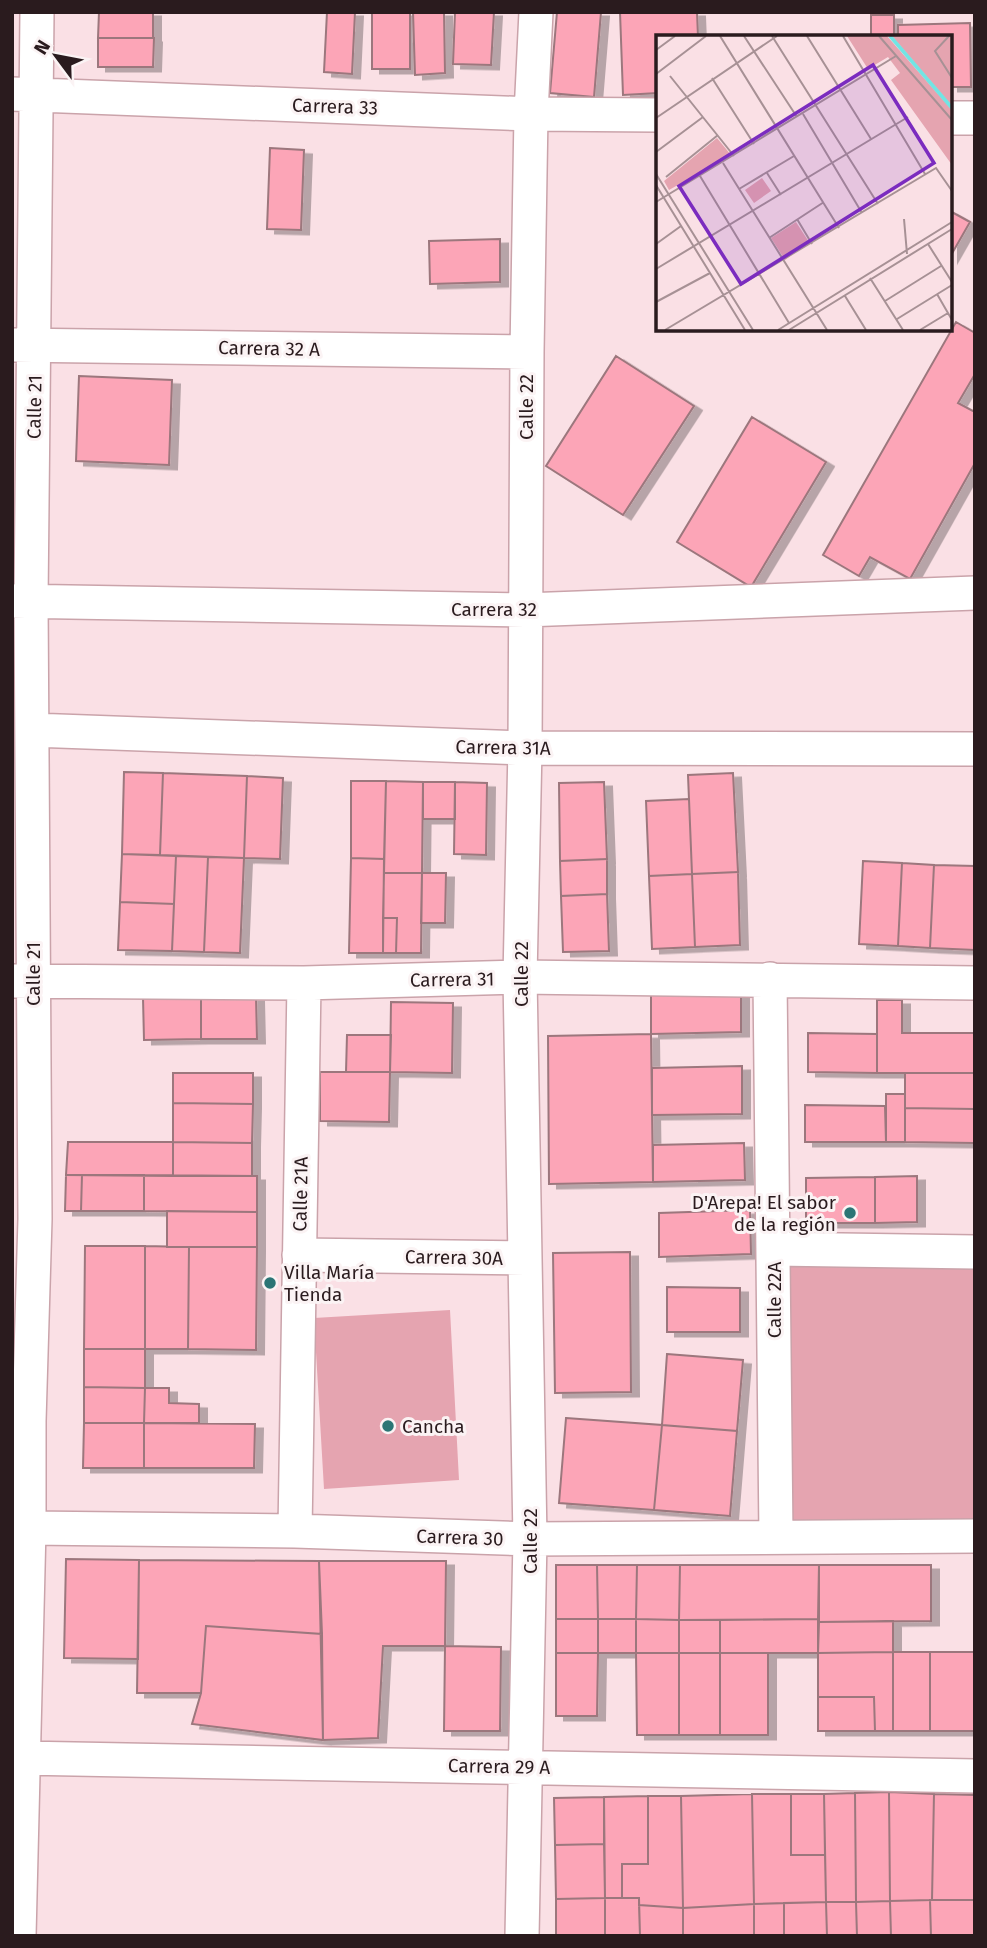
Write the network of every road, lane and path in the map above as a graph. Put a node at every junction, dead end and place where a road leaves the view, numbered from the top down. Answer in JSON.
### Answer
{"nodes":[{"id":1,"x":37,"y":12,"type":"edge"},
{"id":2,"x":536,"y":12,"type":"edge"},
{"id":3,"x":25,"y":95,"type":"edge"},
{"id":4,"x":531,"y":114,"type":"junction"},
{"id":5,"x":656,"y":115,"type":"edge"},
{"id":6,"x":952,"y":118,"type":"edge"},
{"id":7,"x":975,"y":118,"type":"edge"},
{"id":8,"x":24,"y":345,"type":"edge"},
{"id":9,"x":527,"y":352,"type":"junction"},
{"id":10,"x":975,"y":593,"type":"edge"},
{"id":11,"x":22,"y":601,"type":"edge"},
{"id":12,"x":525,"y":610,"type":"junction"},
{"id":13,"x":32,"y":730,"type":"junction"},
{"id":14,"x":525,"y":748,"type":"junction"},
{"id":15,"x":975,"y":749,"type":"edge"},
{"id":16,"x":23,"y":790,"type":"edge"},
{"id":17,"x":520,"y":977,"type":"junction"},
{"id":18,"x":770,"y":979,"type":"junction"},
{"id":19,"x":23,"y":981,"type":"edge"},
{"id":20,"x":304,"y":983,"type":"junction"},
{"id":21,"x":975,"y":984,"type":"edge"},
{"id":22,"x":24,"y":1219,"type":"edge"},
{"id":23,"x":774,"y":1249,"type":"junction"},
{"id":24,"x":975,"y":1252,"type":"edge"},
{"id":25,"x":299,"y":1255,"type":"junction"},
{"id":26,"x":525,"y":1258,"type":"junction"},
{"id":27,"x":20,"y":1422,"type":"edge"},
{"id":28,"x":29,"y":1528,"type":"junction"},
{"id":29,"x":295,"y":1531,"type":"junction"},
{"id":30,"x":776,"y":1536,"type":"junction"},
{"id":31,"x":975,"y":1536,"type":"edge"},
{"id":32,"x":530,"y":1539,"type":"junction"},
{"id":33,"x":22,"y":1758,"type":"junction"},
{"id":34,"x":525,"y":1766,"type":"junction"},
{"id":35,"x":975,"y":1776,"type":"edge"},
{"id":36,"x":19,"y":1936,"type":"edge"},
{"id":37,"x":522,"y":1936,"type":"edge"}],
"edges":[{"from":1,"to":3,"type":"street","name":"Calle 21"},
{"from":2,"to":4,"type":"street","name":"Calle 22"},
{"from":3,"to":4,"type":"street","name":"Carrera 33"},
{"from":3,"to":8,"type":"street","name":"Calle 21"},
{"from":4,"to":5,"type":"street","name":"Carrera 33"},
{"from":4,"to":9,"type":"street","name":"Calle 22"},
{"from":6,"to":7,"type":"street"},
{"from":8,"to":9,"type":"street","name":"Carrera 32 A"},
{"from":8,"to":11,"type":"street","name":"Calle 21"},
{"from":9,"to":12,"type":"street","name":"Calle 22"},
{"from":10,"to":12,"type":"street","name":"Carrera 32"},
{"from":11,"to":12,"type":"street","name":"Carrera 32"},
{"from":11,"to":13,"type":"street","name":"Calle 21"},
{"from":12,"to":14,"type":"street","name":"Calle 22"},
{"from":13,"to":14,"type":"street","name":"Carrera 31A"},
{"from":13,"to":16,"type":"street","name":"Calle 21"},
{"from":14,"to":15,"type":"street","name":"Carrera 31A"},
{"from":14,"to":17,"type":"street","name":"Calle 22"},
{"from":16,"to":19,"type":"street","name":"Calle 21"},
{"from":17,"to":18,"type":"street","name":"Carrera 31"},
{"from":17,"to":20,"type":"street","name":"Carrera 31"},
{"from":17,"to":26,"type":"street","name":"Calle 22"},
{"from":18,"to":21,"type":"street","name":"Carrera 31"},
{"from":18,"to":23,"type":"street","name":"Calle 22A"},
{"from":19,"to":20,"type":"street","name":"Carrera 31"},
{"from":19,"to":22,"type":"street","name":"Calle 21"},
{"from":20,"to":25,"type":"street","name":"Calle 21A"},
{"from":22,"to":27,"type":"street","name":"Calle 21"},
{"from":23,"to":24,"type":"street"},
{"from":23,"to":30,"type":"street","name":"Calle 22A"},
{"from":25,"to":26,"type":"street","name":"Carrera 30A"},
{"from":25,"to":29,"type":"street","name":"Calle 21A"},
{"from":26,"to":32,"type":"street","name":"Calle 22"},
{"from":27,"to":28,"type":"street","name":"Calle 21"},
{"from":28,"to":29,"type":"street","name":"Carrera 30"},
{"from":28,"to":33,"type":"street","name":"Calle 21"},
{"from":29,"to":32,"type":"street","name":"Carrera 30"},
{"from":30,"to":31,"type":"street","name":"Carrera 30"},
{"from":30,"to":32,"type":"street","name":"Carrera 30"},
{"from":32,"to":34,"type":"street","name":"Calle 22"},
{"from":33,"to":34,"type":"street","name":"Carrera 29 A"},
{"from":33,"to":36,"type":"street","name":"Calle 21"},
{"from":34,"to":35,"type":"street","name":"Carrera 29 A"},
{"from":34,"to":37,"type":"street","name":"Calle 22"}]}
